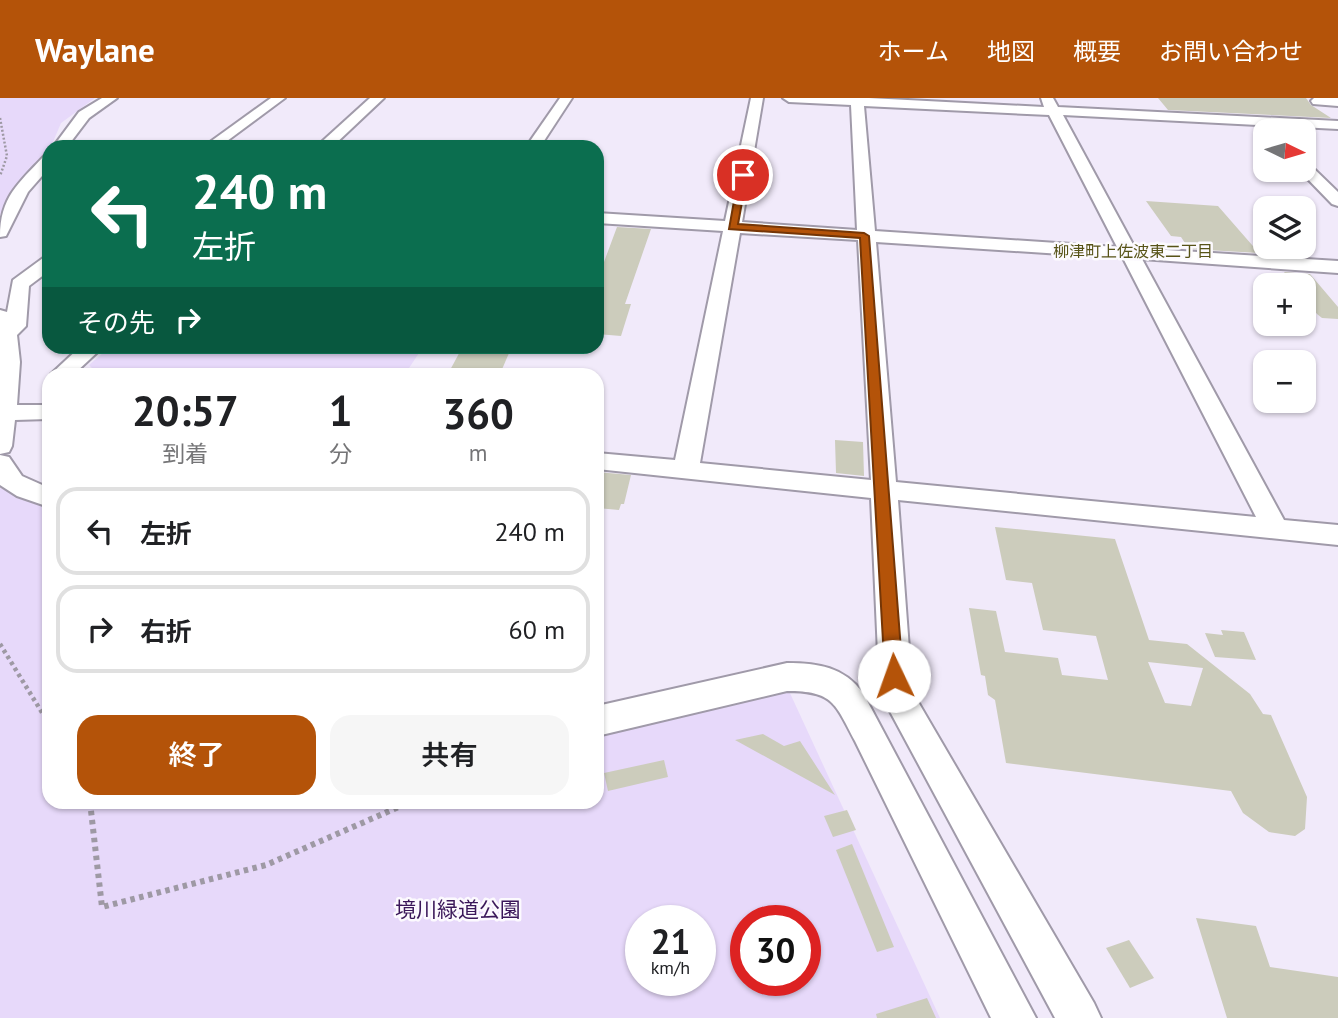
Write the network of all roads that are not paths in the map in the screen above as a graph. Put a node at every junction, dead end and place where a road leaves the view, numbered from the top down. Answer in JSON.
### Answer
{"nodes":[{"id":1,"x":111,"y":98,"type":"edge"},
{"id":2,"x":279,"y":98,"type":"edge"},
{"id":3,"x":379,"y":98,"type":"edge"},
{"id":4,"x":566,"y":98,"type":"edge"},
{"id":5,"x":757,"y":98,"type":"edge"},
{"id":6,"x":789,"y":98,"type":"edge"},
{"id":7,"x":857,"y":100,"type":"edge"},
{"id":8,"x":1318,"y":101,"type":"dead end"},
{"id":9,"x":1338,"y":102,"type":"edge"},
{"id":10,"x":1050,"y":105,"type":"edge"},
{"id":11,"x":1241,"y":106,"type":"dead end"},
{"id":12,"x":1298,"y":110,"type":"dead end"},
{"id":13,"x":1255,"y":119,"type":"edge"},
{"id":14,"x":1309,"y":119,"type":"edge"},
{"id":15,"x":1316,"y":124,"type":"edge"},
{"id":16,"x":1253,"y":125,"type":"edge"},
{"id":17,"x":1338,"y":125,"type":"edge"},
{"id":18,"x":72,"y":140,"type":"edge"},
{"id":19,"x":220,"y":140,"type":"edge"},
{"id":20,"x":331,"y":140,"type":"edge"},
{"id":21,"x":538,"y":140,"type":"edge"},
{"id":22,"x":42,"y":167,"type":"edge"},
{"id":23,"x":1316,"y":179,"type":"edge"},
{"id":24,"x":1338,"y":201,"type":"edge"},
{"id":25,"x":604,"y":218,"type":"edge"},
{"id":26,"x":733,"y":227,"type":"junction"},
{"id":27,"x":0,"y":232,"type":"edge"},
{"id":28,"x":864,"y":236,"type":"junction"},
{"id":29,"x":1130,"y":252,"type":"junction"},
{"id":30,"x":42,"y":267,"type":"edge"},
{"id":31,"x":1338,"y":267,"type":"edge"},
{"id":32,"x":3,"y":325,"type":"edge"},
{"id":33,"x":85,"y":354,"type":"edge"},
{"id":34,"x":69,"y":368,"type":"edge"},
{"id":35,"x":42,"y":408,"type":"edge"},
{"id":36,"x":4,"y":413,"type":"junction"},
{"id":37,"x":0,"y":446,"type":"edge"},
{"id":38,"x":604,"y":462,"type":"edge"},
{"id":39,"x":0,"y":464,"type":"edge"},
{"id":40,"x":686,"y":470,"type":"junction"},
{"id":41,"x":884,"y":490,"type":"junction"},
{"id":42,"x":42,"y":496,"type":"edge"},
{"id":43,"x":1276,"y":528,"type":"junction"},
{"id":44,"x":1338,"y":535,"type":"edge"},
{"id":45,"x":604,"y":719,"type":"edge"},
{"id":46,"x":1014,"y":1018,"type":"edge"},
{"id":47,"x":1079,"y":1018,"type":"edge"}],
"edges":[{"from":1,"to":18,"type":"street"},
{"from":2,"to":19,"type":"street"},
{"from":3,"to":20,"type":"street"},
{"from":4,"to":21,"type":"street"},
{"from":5,"to":26,"type":"street"},
{"from":6,"to":7,"type":"street"},
{"from":7,"to":10,"type":"street"},
{"from":7,"to":28,"type":"street"},
{"from":8,"to":9,"type":"street"},
{"from":10,"to":16,"type":"street"},
{"from":10,"to":29,"type":"street"},
{"from":11,"to":13,"type":"street"},
{"from":12,"to":14,"type":"street"},
{"from":15,"to":17,"type":"street"},
{"from":22,"to":27,"type":"street"},
{"from":23,"to":24,"type":"street"},
{"from":25,"to":26,"type":"street"},
{"from":26,"to":28,"type":"street"},
{"from":26,"to":40,"type":"street"},
{"from":28,"to":29,"type":"street"},
{"from":28,"to":41,"type":"street"},
{"from":29,"to":31,"type":"street"},
{"from":29,"to":43,"type":"street"},
{"from":30,"to":32,"type":"street"},
{"from":32,"to":36,"type":"street"},
{"from":33,"to":34,"type":"street"},
{"from":35,"to":36,"type":"street"},
{"from":36,"to":37,"type":"street"},
{"from":38,"to":40,"type":"street"},
{"from":39,"to":42,"type":"street"},
{"from":40,"to":41,"type":"street"},
{"from":41,"to":43,"type":"street"},
{"from":41,"to":47,"type":"street"},
{"from":43,"to":44,"type":"street"},
{"from":45,"to":46,"type":"street"}]}
